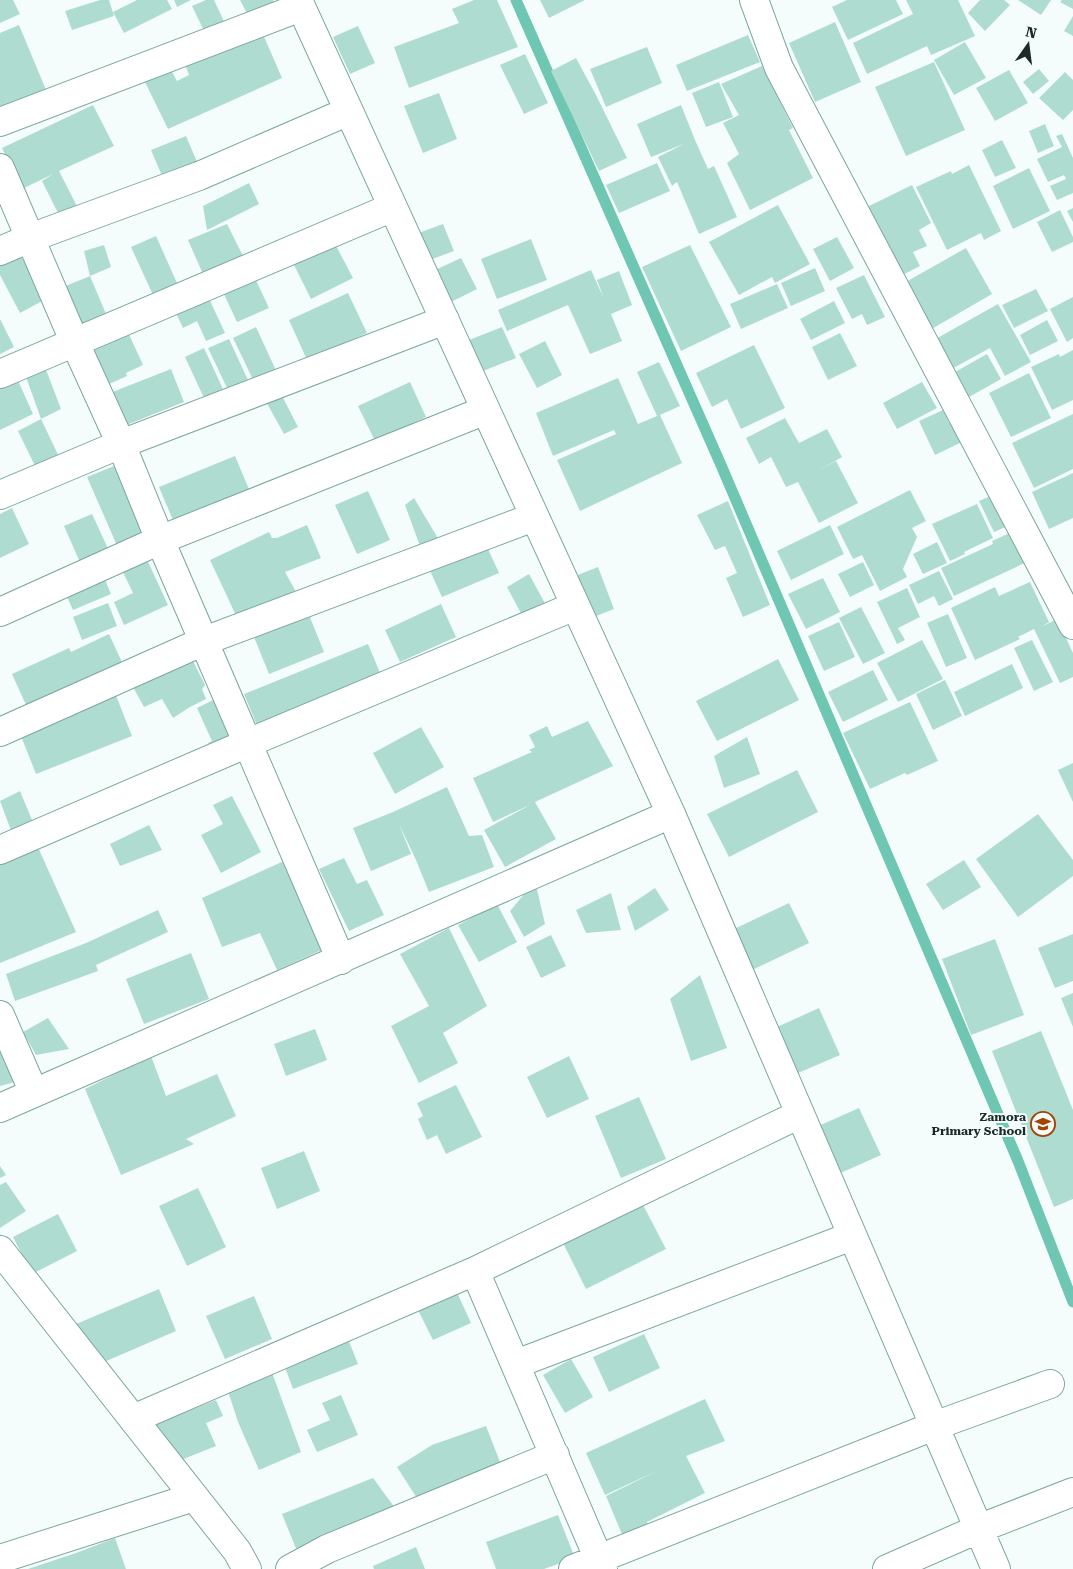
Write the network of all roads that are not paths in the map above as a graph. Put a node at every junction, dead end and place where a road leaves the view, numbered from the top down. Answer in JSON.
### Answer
{"nodes":[{"id":1,"x":754,"y":0,"type":"edge"},
{"id":2,"x":299,"y":4,"type":"edge"},
{"id":3,"x":349,"y":111,"type":"junction"},
{"id":4,"x":0,"y":122,"type":"edge"},
{"id":5,"x":0,"y":168,"type":"edge"},
{"id":6,"x":393,"y":207,"type":"junction"},
{"id":7,"x":30,"y":238,"type":"junction"},
{"id":8,"x":0,"y":250,"type":"edge"},
{"id":9,"x":445,"y":320,"type":"junction"},
{"id":10,"x":75,"y":343,"type":"junction"},
{"id":11,"x":0,"y":374,"type":"edge"},
{"id":12,"x":486,"y":410,"type":"junction"},
{"id":13,"x":121,"y":444,"type":"junction"},
{"id":14,"x":0,"y":495,"type":"edge"},
{"id":15,"x":534,"y":517,"type":"junction"},
{"id":16,"x":160,"y":540,"type":"junction"},
{"id":17,"x":575,"y":606,"type":"junction"},
{"id":18,"x":0,"y":612,"type":"edge"},
{"id":19,"x":1073,"y":625,"type":"edge"},
{"id":20,"x":204,"y":641,"type":"junction"},
{"id":21,"x":0,"y":732,"type":"edge"},
{"id":22,"x":248,"y":743,"type":"junction"},
{"id":23,"x":671,"y":814,"type":"junction"},
{"id":24,"x":0,"y":850,"type":"edge"},
{"id":25,"x":341,"y":960,"type":"junction"},
{"id":26,"x":0,"y":1015,"type":"edge"},
{"id":27,"x":34,"y":1093,"type":"junction"},
{"id":28,"x":0,"y":1108,"type":"edge"},
{"id":29,"x":800,"y":1114,"type":"junction"},
{"id":30,"x":852,"y":1236,"type":"junction"},
{"id":31,"x":0,"y":1250,"type":"edge"},
{"id":32,"x":475,"y":1270,"type":"junction"},
{"id":33,"x":516,"y":1364,"type":"junction"},
{"id":34,"x":1050,"y":1384,"type":"dead end"},
{"id":35,"x":133,"y":1419,"type":"junction"},
{"id":36,"x":934,"y":1426,"type":"junction"},
{"id":37,"x":555,"y":1455,"type":"junction"},
{"id":38,"x":1073,"y":1492,"type":"edge"},
{"id":39,"x":194,"y":1496,"type":"junction"},
{"id":40,"x":978,"y":1530,"type":"junction"},
{"id":41,"x":0,"y":1559,"type":"edge"},
{"id":42,"x":601,"y":1564,"type":"edge"},
{"id":43,"x":247,"y":1569,"type":"edge"},
{"id":44,"x":290,"y":1569,"type":"edge"},
{"id":45,"x":573,"y":1569,"type":"edge"},
{"id":46,"x":887,"y":1569,"type":"edge"},
{"id":47,"x":996,"y":1569,"type":"edge"}],
"edges":[{"from":1,"to":19,"type":"street"},
{"from":2,"to":3,"type":"street"},
{"from":2,"to":4,"type":"street"},
{"from":3,"to":6,"type":"street"},
{"from":3,"to":7,"type":"street"},
{"from":5,"to":7,"type":"street"},
{"from":6,"to":9,"type":"street"},
{"from":6,"to":10,"type":"street"},
{"from":7,"to":8,"type":"street"},
{"from":7,"to":10,"type":"street"},
{"from":9,"to":12,"type":"street"},
{"from":9,"to":13,"type":"street"},
{"from":10,"to":11,"type":"street"},
{"from":10,"to":13,"type":"street"},
{"from":12,"to":15,"type":"street"},
{"from":12,"to":16,"type":"street"},
{"from":13,"to":14,"type":"street"},
{"from":13,"to":16,"type":"street"},
{"from":15,"to":17,"type":"street"},
{"from":15,"to":20,"type":"street"},
{"from":16,"to":18,"type":"street"},
{"from":16,"to":20,"type":"street"},
{"from":17,"to":22,"type":"street"},
{"from":17,"to":23,"type":"street"},
{"from":20,"to":21,"type":"street"},
{"from":20,"to":22,"type":"street"},
{"from":22,"to":24,"type":"street"},
{"from":22,"to":25,"type":"street"},
{"from":23,"to":25,"type":"street"},
{"from":23,"to":29,"type":"street"},
{"from":25,"to":27,"type":"street"},
{"from":26,"to":27,"type":"street"},
{"from":27,"to":28,"type":"street"},
{"from":29,"to":30,"type":"street"},
{"from":29,"to":32,"type":"street"},
{"from":30,"to":33,"type":"street"},
{"from":30,"to":36,"type":"street"},
{"from":31,"to":35,"type":"street"},
{"from":32,"to":33,"type":"street"},
{"from":32,"to":35,"type":"street"},
{"from":33,"to":37,"type":"street"},
{"from":34,"to":36,"type":"street"},
{"from":35,"to":39,"type":"street"},
{"from":36,"to":40,"type":"street"},
{"from":36,"to":42,"type":"street"},
{"from":37,"to":42,"type":"street"},
{"from":37,"to":44,"type":"street"},
{"from":38,"to":40,"type":"street"},
{"from":39,"to":41,"type":"street"},
{"from":39,"to":43,"type":"street"},
{"from":40,"to":46,"type":"street"},
{"from":40,"to":47,"type":"street"},
{"from":42,"to":45,"type":"street"}]}
